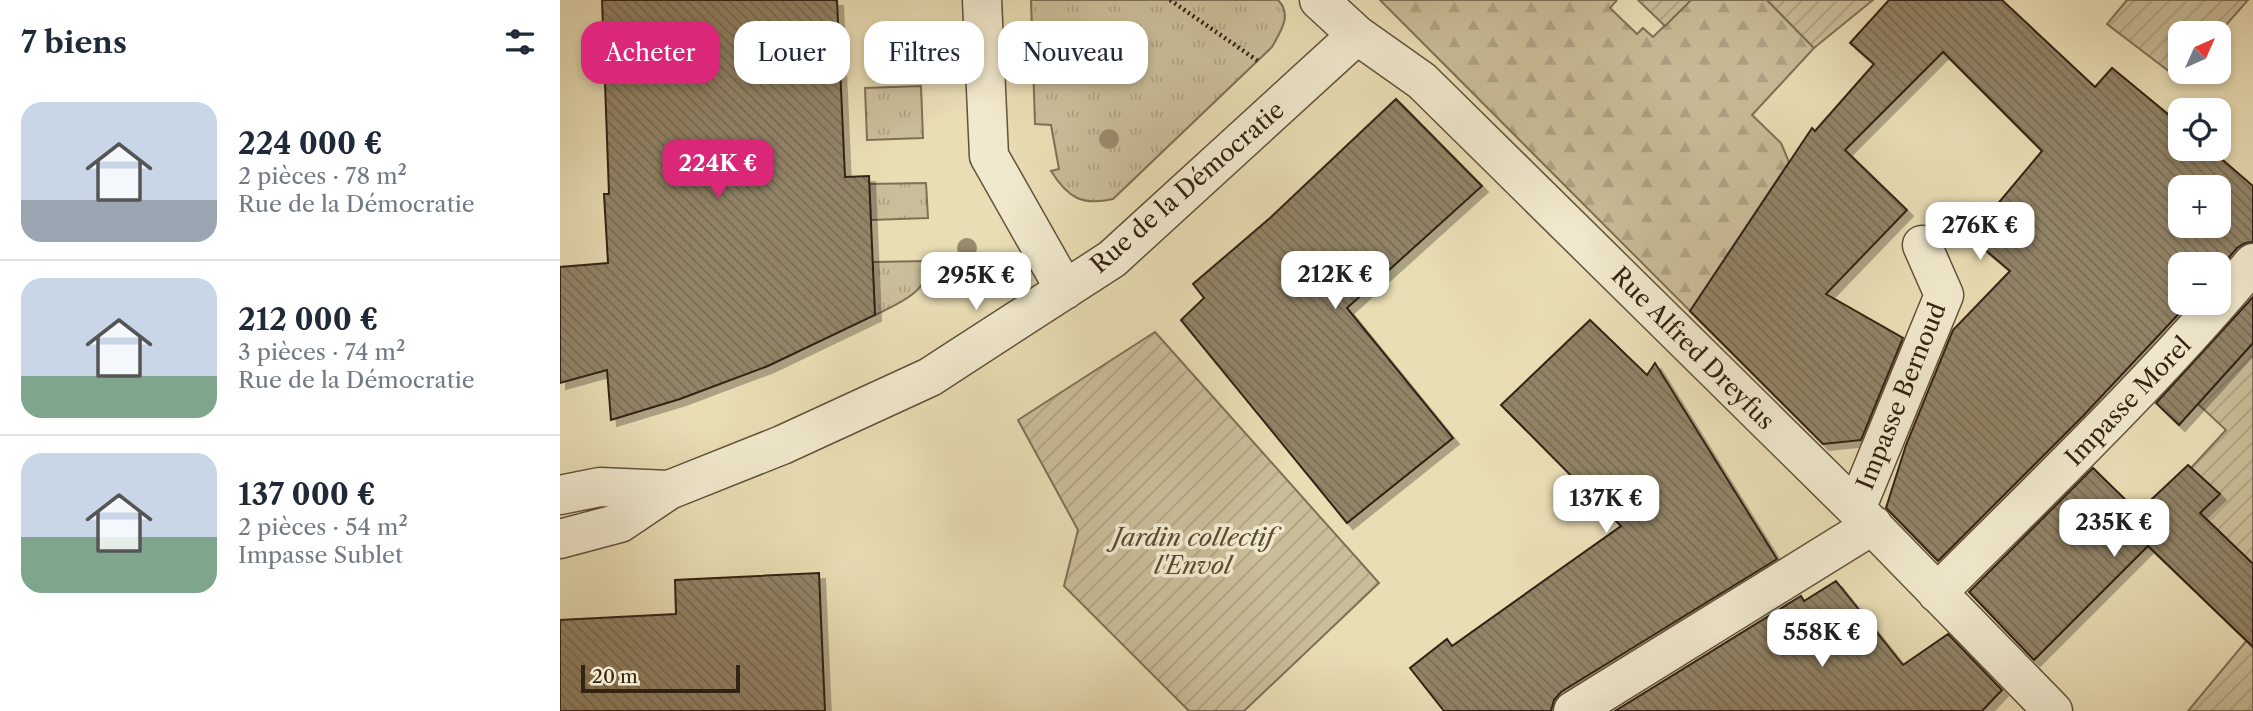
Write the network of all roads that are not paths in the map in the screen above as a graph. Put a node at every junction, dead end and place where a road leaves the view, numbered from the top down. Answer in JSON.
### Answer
{"nodes":[{"id":1,"x":982,"y":0,"type":"edge"},
{"id":2,"x":1319,"y":0,"type":"edge"},
{"id":3,"x":1357,"y":35,"type":"junction"},
{"id":4,"x":1922,"y":245,"type":"dead end"},
{"id":5,"x":2253,"y":263,"type":"edge"},
{"id":6,"x":1065,"y":290,"type":"junction"},
{"id":7,"x":669,"y":490,"type":"junction"},
{"id":8,"x":560,"y":495,"type":"edge"},
{"id":9,"x":1864,"y":517,"type":"junction"},
{"id":10,"x":560,"y":539,"type":"edge"},
{"id":11,"x":1937,"y":593,"type":"junction"},
{"id":12,"x":1573,"y":711,"type":"edge"},
{"id":13,"x":2053,"y":711,"type":"edge"}],
"edges":[{"from":1,"to":6,"type":"street"},
{"from":2,"to":3,"type":"street","name":"Rue Alfred Dreyfus"},
{"from":3,"to":6,"type":"street","name":"Rue de la Démocratie"},
{"from":3,"to":9,"type":"street","name":"Rue Alfred Dreyfus"},
{"from":4,"to":9,"type":"street","name":"Impasse Bernoud"},
{"from":5,"to":11,"type":"street","name":"Impasse Morel"},
{"from":6,"to":7,"type":"street","name":"Rue de la Démocratie"},
{"from":7,"to":8,"type":"street","name":"Rue de la Démocratie"},
{"from":7,"to":10,"type":"street","name":"Rue de la Démocratie"},
{"from":9,"to":11,"type":"street","name":"Rue Alfred Dreyfus"},
{"from":9,"to":12,"type":"street"},
{"from":11,"to":13,"type":"street","name":"Rue Alfred Dreyfus"}]}
